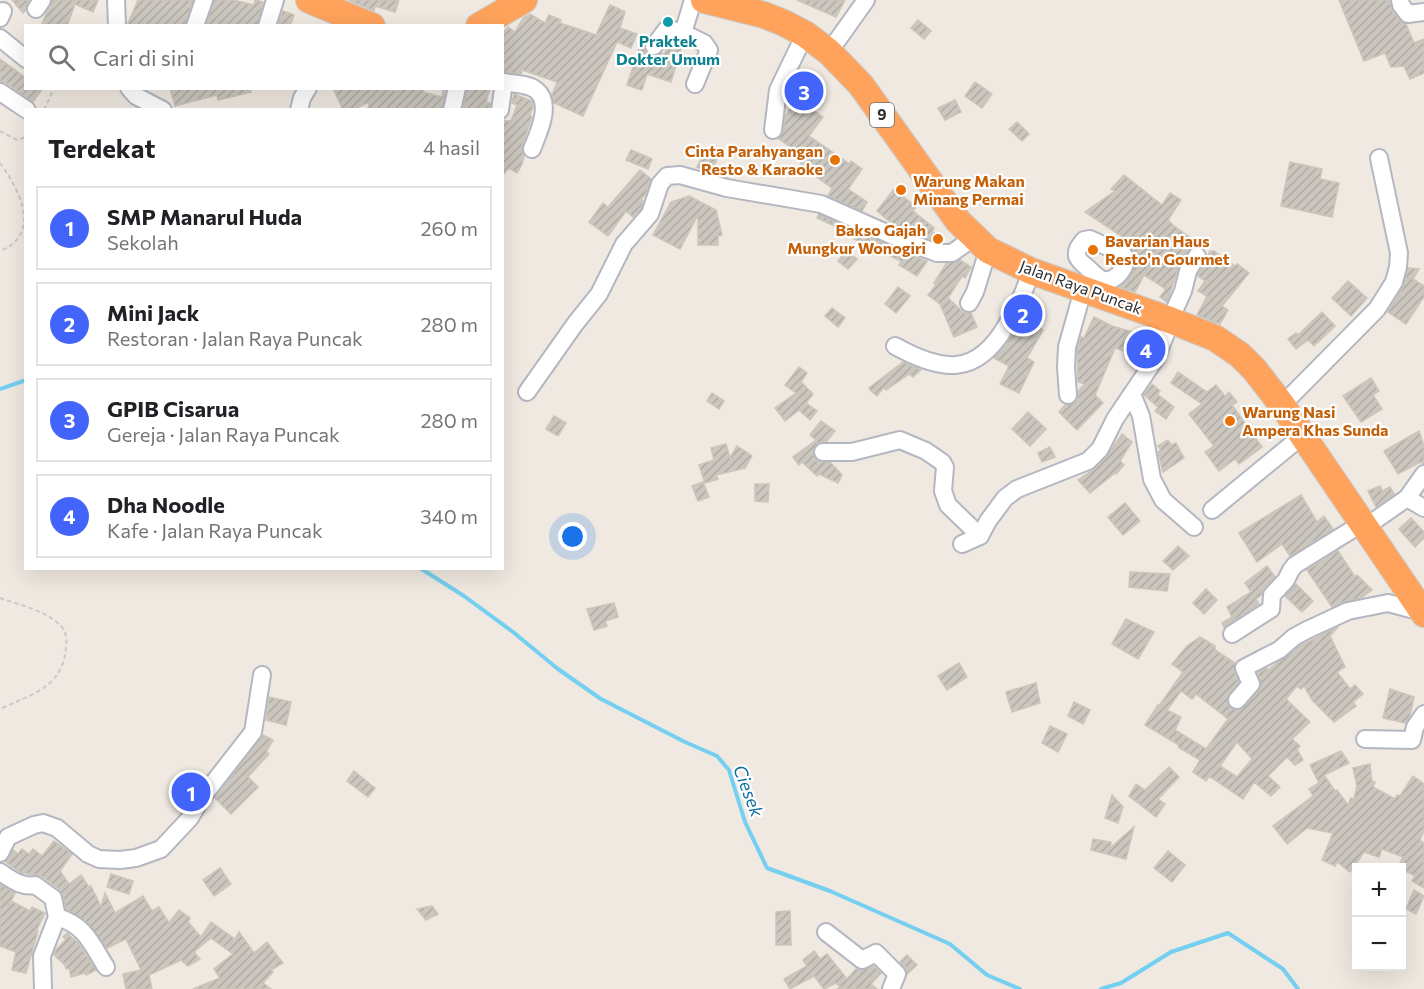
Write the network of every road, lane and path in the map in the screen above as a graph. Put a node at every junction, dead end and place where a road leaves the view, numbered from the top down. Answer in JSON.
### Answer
{"nodes":[{"id":1,"x":204,"y":0,"type":"edge"},
{"id":2,"x":275,"y":0,"type":"edge"},
{"id":3,"x":309,"y":0,"type":"edge"},
{"id":4,"x":524,"y":0,"type":"edge"},
{"id":5,"x":693,"y":0,"type":"edge"},
{"id":6,"x":704,"y":0,"type":"edge"},
{"id":7,"x":866,"y":0,"type":"edge"},
{"id":8,"x":1400,"y":0,"type":"edge"},
{"id":9,"x":1424,"y":12,"type":"edge"},
{"id":10,"x":330,"y":17,"type":"edge"},
{"id":11,"x":196,"y":24,"type":"edge"},
{"id":12,"x":268,"y":24,"type":"edge"},
{"id":13,"x":363,"y":24,"type":"edge"},
{"id":14,"x":482,"y":24,"type":"edge"},
{"id":15,"x":683,"y":33,"type":"junction"},
{"id":16,"x":805,"y":34,"type":"junction"},
{"id":17,"x":0,"y":38,"type":"edge"},
{"id":18,"x":654,"y":46,"type":"dead end"},
{"id":19,"x":829,"y":52,"type":"junction"},
{"id":20,"x":24,"y":58,"type":"edge"},
{"id":21,"x":504,"y":82,"type":"edge"},
{"id":22,"x":695,"y":84,"type":"dead end"},
{"id":23,"x":53,"y":90,"type":"edge"},
{"id":24,"x":131,"y":90,"type":"edge"},
{"id":25,"x":307,"y":90,"type":"edge"},
{"id":26,"x":457,"y":90,"type":"edge"},
{"id":27,"x":502,"y":90,"type":"edge"},
{"id":28,"x":0,"y":92,"type":"edge"},
{"id":29,"x":24,"y":108,"type":"edge"},
{"id":30,"x":45,"y":108,"type":"edge"},
{"id":31,"x":159,"y":108,"type":"edge"},
{"id":32,"x":300,"y":108,"type":"edge"},
{"id":33,"x":452,"y":108,"type":"edge"},
{"id":34,"x":500,"y":108,"type":"edge"},
{"id":35,"x":773,"y":130,"type":"dead end"},
{"id":36,"x":0,"y":131,"type":"edge"},
{"id":37,"x":24,"y":138,"type":"edge"},
{"id":38,"x":532,"y":149,"type":"dead end"},
{"id":39,"x":1379,"y":158,"type":"dead end"},
{"id":40,"x":0,"y":163,"type":"edge"},
{"id":41,"x":24,"y":217,"type":"edge"},
{"id":42,"x":24,"y":224,"type":"edge"},
{"id":43,"x":981,"y":244,"type":"junction"},
{"id":44,"x":0,"y":251,"type":"edge"},
{"id":45,"x":1197,"y":256,"type":"dead end"},
{"id":46,"x":1031,"y":271,"type":"junction"},
{"id":47,"x":1094,"y":288,"type":"junction"},
{"id":48,"x":969,"y":303,"type":"dead end"},
{"id":49,"x":1171,"y":320,"type":"junction"},
{"id":50,"x":895,"y":346,"type":"dead end"},
{"id":51,"x":527,"y":392,"type":"dead end"},
{"id":52,"x":1132,"y":394,"type":"junction"},
{"id":53,"x":1068,"y":395,"type":"dead end"},
{"id":54,"x":1282,"y":405,"type":"junction"},
{"id":55,"x":1302,"y":436,"type":"junction"},
{"id":56,"x":823,"y":452,"type":"dead end"},
{"id":57,"x":1424,"y":474,"type":"edge"},
{"id":58,"x":1407,"y":498,"type":"junction"},
{"id":59,"x":1424,"y":508,"type":"edge"},
{"id":60,"x":1212,"y":510,"type":"dead end"},
{"id":61,"x":1363,"y":526,"type":"junction"},
{"id":62,"x":1194,"y":527,"type":"dead end"},
{"id":63,"x":980,"y":536,"type":"junction"},
{"id":64,"x":962,"y":544,"type":"dead end"},
{"id":65,"x":0,"y":598,"type":"edge"},
{"id":66,"x":1423,"y":613,"type":"edge"},
{"id":67,"x":1232,"y":634,"type":"dead end"},
{"id":68,"x":262,"y":675,"type":"dead end"},
{"id":69,"x":1238,"y":700,"type":"dead end"},
{"id":70,"x":0,"y":709,"type":"edge"},
{"id":71,"x":1424,"y":714,"type":"edge"},
{"id":72,"x":1365,"y":739,"type":"dead end"},
{"id":73,"x":0,"y":853,"type":"edge"},
{"id":74,"x":0,"y":872,"type":"edge"},
{"id":75,"x":57,"y":917,"type":"junction"},
{"id":76,"x":826,"y":932,"type":"dead end"},
{"id":77,"x":106,"y":967,"type":"dead end"},
{"id":78,"x":43,"y":989,"type":"edge"},
{"id":79,"x":891,"y":989,"type":"edge"}],
"edges":[{"from":1,"to":11,"type":"street"},
{"from":2,"to":12,"type":"street"},
{"from":3,"to":10,"type":"highway"},
{"from":4,"to":14,"type":"highway"},
{"from":5,"to":15,"type":"street"},
{"from":6,"to":16,"type":"highway","name":"Jalan Raya Puncak","number":"9"},
{"from":7,"to":19,"type":"street"},
{"from":8,"to":9,"type":"street"},
{"from":10,"to":13,"type":"highway"},
{"from":15,"to":18,"type":"street"},
{"from":15,"to":22,"type":"street"},
{"from":16,"to":19,"type":"highway","name":"Jalan Raya Puncak","number":"9"},
{"from":16,"to":35,"type":"street"},
{"from":17,"to":20,"type":"street"},
{"from":19,"to":43,"type":"highway","name":"Jalan Raya Puncak","number":"9"},
{"from":21,"to":38,"type":"street"},
{"from":23,"to":30,"type":"path"},
{"from":24,"to":31,"type":"street"},
{"from":25,"to":32,"type":"street"},
{"from":26,"to":33,"type":"street"},
{"from":27,"to":34,"type":"street"},
{"from":28,"to":29,"type":"street"},
{"from":36,"to":37,"type":"path"},
{"from":39,"to":54,"type":"street"},
{"from":40,"to":41,"type":"path"},
{"from":42,"to":44,"type":"path"},
{"from":43,"to":46,"type":"highway","name":"Jalan Raya Puncak","number":"9"},
{"from":43,"to":48,"type":"street"},
{"from":43,"to":51,"type":"street"},
{"from":45,"to":49,"type":"street"},
{"from":46,"to":47,"type":"highway","name":"Jalan Raya Puncak","number":"9"},
{"from":46,"to":50,"type":"street"},
{"from":47,"to":49,"type":"highway","name":"Jalan Raya Puncak","number":"9"},
{"from":47,"to":53,"type":"street"},
{"from":49,"to":52,"type":"street"},
{"from":49,"to":54,"type":"highway","name":"Jalan Raya Puncak","number":"9"},
{"from":52,"to":62,"type":"street"},
{"from":52,"to":63,"type":"street"},
{"from":54,"to":55,"type":"highway","name":"Jalan Raya Puncak","number":"9"},
{"from":55,"to":60,"type":"street"},
{"from":55,"to":61,"type":"highway","name":"Jalan Raya Puncak","number":"9"},
{"from":56,"to":63,"type":"street"},
{"from":57,"to":58,"type":"street"},
{"from":58,"to":59,"type":"street"},
{"from":58,"to":61,"type":"street"},
{"from":61,"to":66,"type":"highway","name":"Jalan Raya Puncak","number":"9"},
{"from":61,"to":67,"type":"street"},
{"from":63,"to":64,"type":"street"},
{"from":65,"to":70,"type":"path"},
{"from":66,"to":69,"type":"street"},
{"from":68,"to":73,"type":"street"},
{"from":71,"to":72,"type":"street"},
{"from":74,"to":75,"type":"street"},
{"from":75,"to":77,"type":"street"},
{"from":75,"to":78,"type":"street"},
{"from":76,"to":79,"type":"street"}]}
